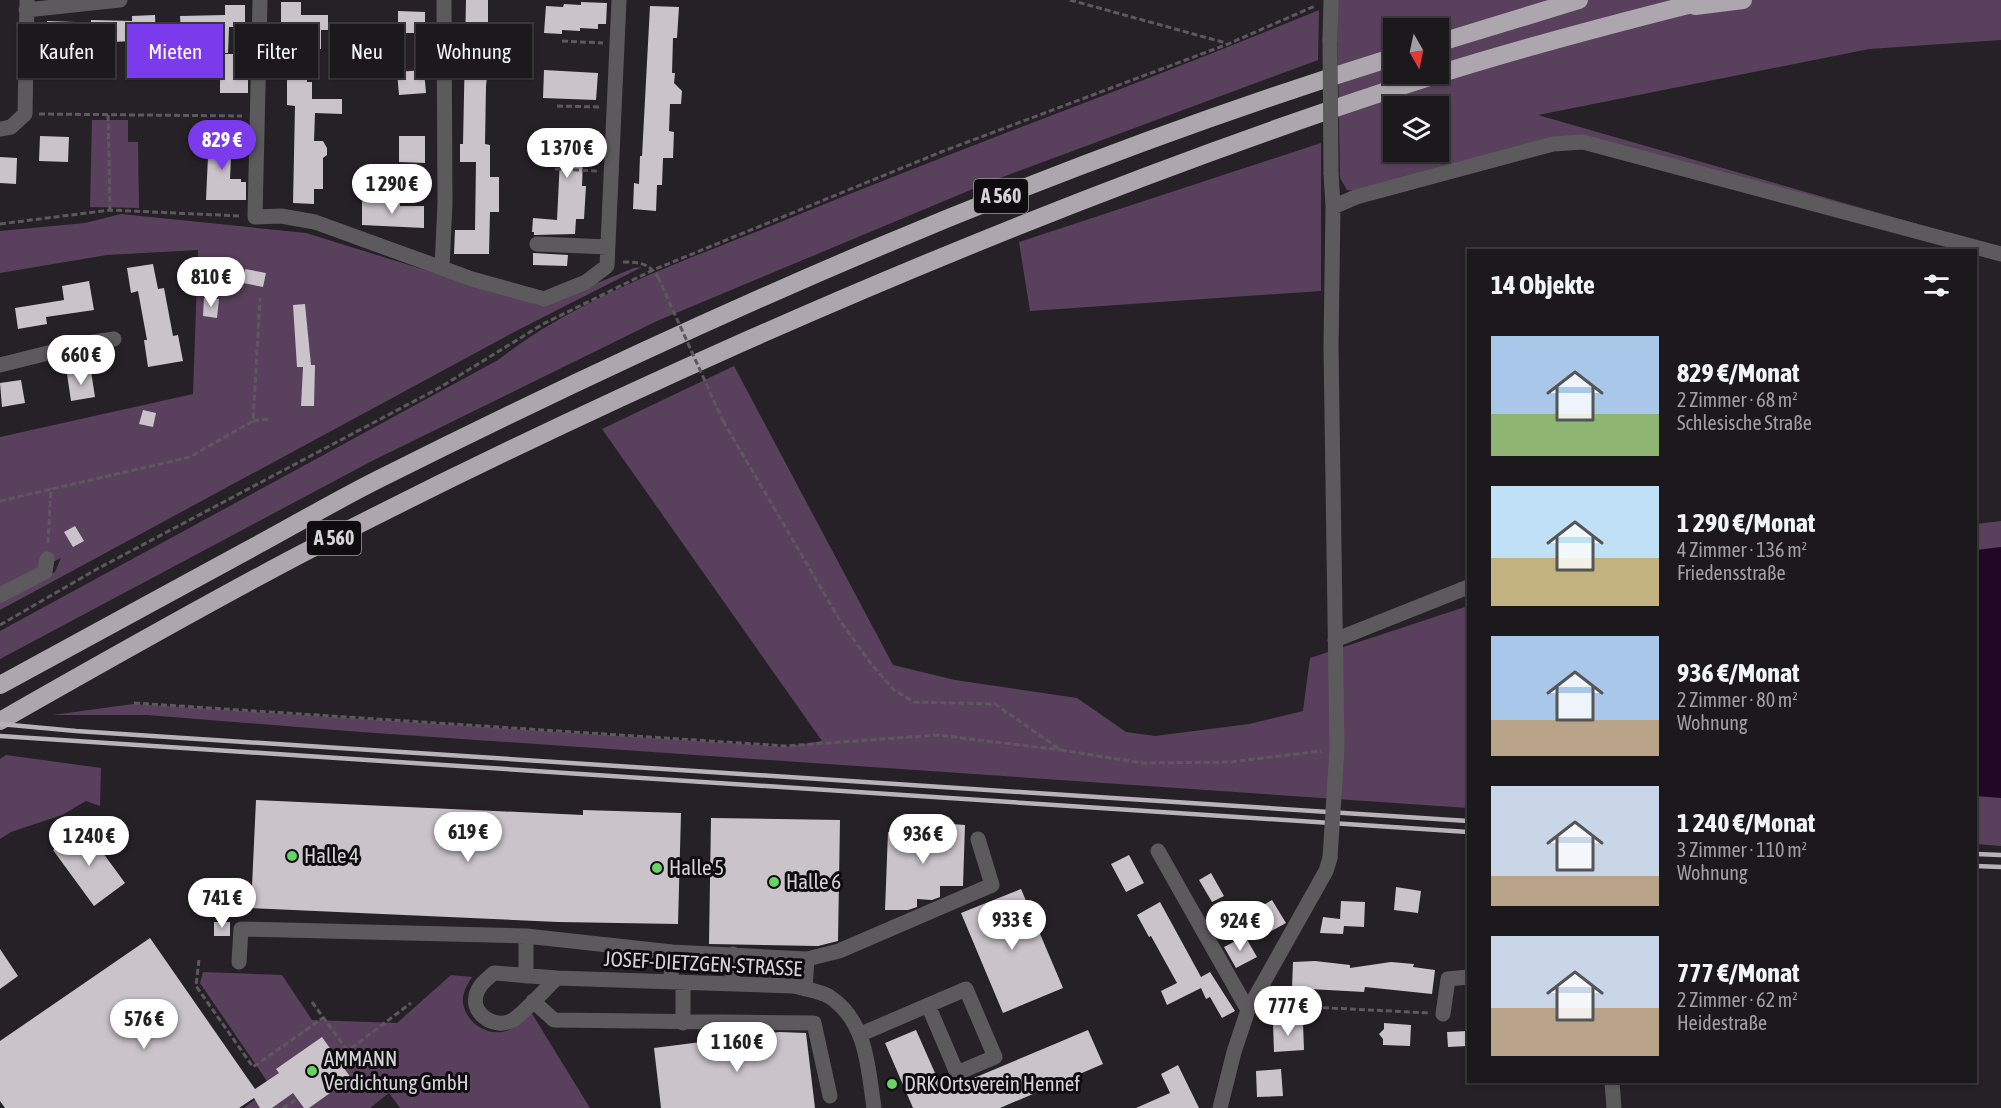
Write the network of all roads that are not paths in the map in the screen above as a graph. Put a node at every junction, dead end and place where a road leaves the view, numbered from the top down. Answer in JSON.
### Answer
{"nodes":[{"id":1,"x":120,"y":0,"type":"edge"},
{"id":2,"x":260,"y":0,"type":"edge"},
{"id":3,"x":444,"y":0,"type":"edge"},
{"id":4,"x":619,"y":0,"type":"edge"},
{"id":5,"x":1579,"y":0,"type":"edge"},
{"id":6,"x":1708,"y":0,"type":"edge"},
{"id":7,"x":1743,"y":0,"type":"edge"},
{"id":8,"x":1324,"y":2,"type":"edge"},
{"id":9,"x":27,"y":5,"type":"edge"},
{"id":10,"x":1676,"y":8,"type":"junction"},
{"id":11,"x":1449,"y":40,"type":"edge"},
{"id":12,"x":1383,"y":60,"type":"edge"},
{"id":13,"x":0,"y":129,"type":"edge"},
{"id":14,"x":1333,"y":207,"type":"junction"},
{"id":15,"x":537,"y":244,"type":"dead end"},
{"id":16,"x":608,"y":247,"type":"junction"},
{"id":17,"x":2001,"y":254,"type":"edge"},
{"id":18,"x":442,"y":268,"type":"junction"},
{"id":19,"x":114,"y":339,"type":"dead end"},
{"id":20,"x":0,"y":365,"type":"edge"},
{"id":21,"x":47,"y":559,"type":"road end"},
{"id":22,"x":1467,"y":587,"type":"edge"},
{"id":23,"x":0,"y":595,"type":"edge"},
{"id":24,"x":1335,"y":640,"type":"junction"},
{"id":25,"x":0,"y":685,"type":"edge"},
{"id":26,"x":0,"y":721,"type":"edge"},
{"id":27,"x":978,"y":839,"type":"dead end"},
{"id":28,"x":1158,"y":851,"type":"dead end"},
{"id":29,"x":526,"y":936,"type":"junction"},
{"id":30,"x":672,"y":952,"type":"junction"},
{"id":31,"x":733,"y":954,"type":"junction"},
{"id":32,"x":807,"y":958,"type":"junction"},
{"id":33,"x":239,"y":962,"type":"dead end"},
{"id":34,"x":526,"y":976,"type":"junction"},
{"id":35,"x":1467,"y":977,"type":"edge"},
{"id":36,"x":558,"y":978,"type":"junction"},
{"id":37,"x":677,"y":982,"type":"junction"},
{"id":38,"x":732,"y":984,"type":"junction"},
{"id":39,"x":805,"y":989,"type":"junction"},
{"id":40,"x":533,"y":1000,"type":"junction"},
{"id":41,"x":928,"y":1005,"type":"junction"},
{"id":42,"x":1248,"y":1010,"type":"junction"},
{"id":43,"x":1443,"y":1014,"type":"road end"},
{"id":44,"x":683,"y":1023,"type":"junction"},
{"id":45,"x":861,"y":1034,"type":"junction"},
{"id":46,"x":1612,"y":1083,"type":"edge"},
{"id":47,"x":830,"y":1096,"type":"dead end"},
{"id":48,"x":874,"y":1108,"type":"edge"},
{"id":49,"x":1220,"y":1108,"type":"edge"},
{"id":50,"x":1614,"y":1108,"type":"edge"}],
"edges":[{"from":1,"to":9,"type":"street"},
{"from":2,"to":18,"type":"street"},
{"from":3,"to":18,"type":"street"},
{"from":4,"to":16,"type":"street"},
{"from":5,"to":11,"type":"highway"},
{"from":6,"to":10,"type":"highway","number":"A 560"},
{"from":7,"to":10,"type":"highway"},
{"from":8,"to":14,"type":"street","bridge":true},
{"from":9,"to":13,"type":"street"},
{"from":10,"to":26,"type":"highway","number":"A 560"},
{"from":12,"to":25,"type":"highway","number":"A 560"},
{"from":14,"to":17,"type":"street"},
{"from":14,"to":24,"type":"street"},
{"from":15,"to":16,"type":"street"},
{"from":16,"to":18,"type":"street"},
{"from":19,"to":20,"type":"street"},
{"from":21,"to":23,"type":"street"},
{"from":22,"to":24,"type":"street"},
{"from":24,"to":42,"type":"street","bridge":true},
{"from":27,"to":32,"type":"street"},
{"from":28,"to":42,"type":"street"},
{"from":29,"to":30,"type":"street"},
{"from":29,"to":33,"type":"street"},
{"from":29,"to":34,"type":"street"},
{"from":30,"to":31,"type":"street"},
{"from":30,"to":37,"type":"street"},
{"from":31,"to":32,"type":"street"},
{"from":31,"to":38,"type":"street"},
{"from":32,"to":39,"type":"street"},
{"from":34,"to":36,"type":"street","name":"JOSEF-DIETZGEN-STRASSE"},
{"from":34,"to":40,"type":"street","name":"JOSEF-DIETZGEN-STRASSE"},
{"from":35,"to":43,"type":"street"},
{"from":36,"to":37,"type":"street","name":"JOSEF-DIETZGEN-STRASSE"},
{"from":36,"to":40,"type":"street","name":"JOSEF-DIETZGEN-STRASSE"},
{"from":37,"to":38,"type":"street","name":"JOSEF-DIETZGEN-STRASSE"},
{"from":37,"to":44,"type":"street"},
{"from":38,"to":39,"type":"street","name":"JOSEF-DIETZGEN-STRASSE"},
{"from":39,"to":45,"type":"street","name":"JOSEF-DIETZGEN-STRASSE"},
{"from":40,"to":44,"type":"street"},
{"from":41,"to":41,"type":"street"},
{"from":41,"to":45,"type":"street"},
{"from":42,"to":49,"type":"street"},
{"from":44,"to":47,"type":"street"},
{"from":45,"to":48,"type":"street","name":"JOSEF-DIETZGEN-STRASSE"},
{"from":46,"to":50,"type":"street"}]}
